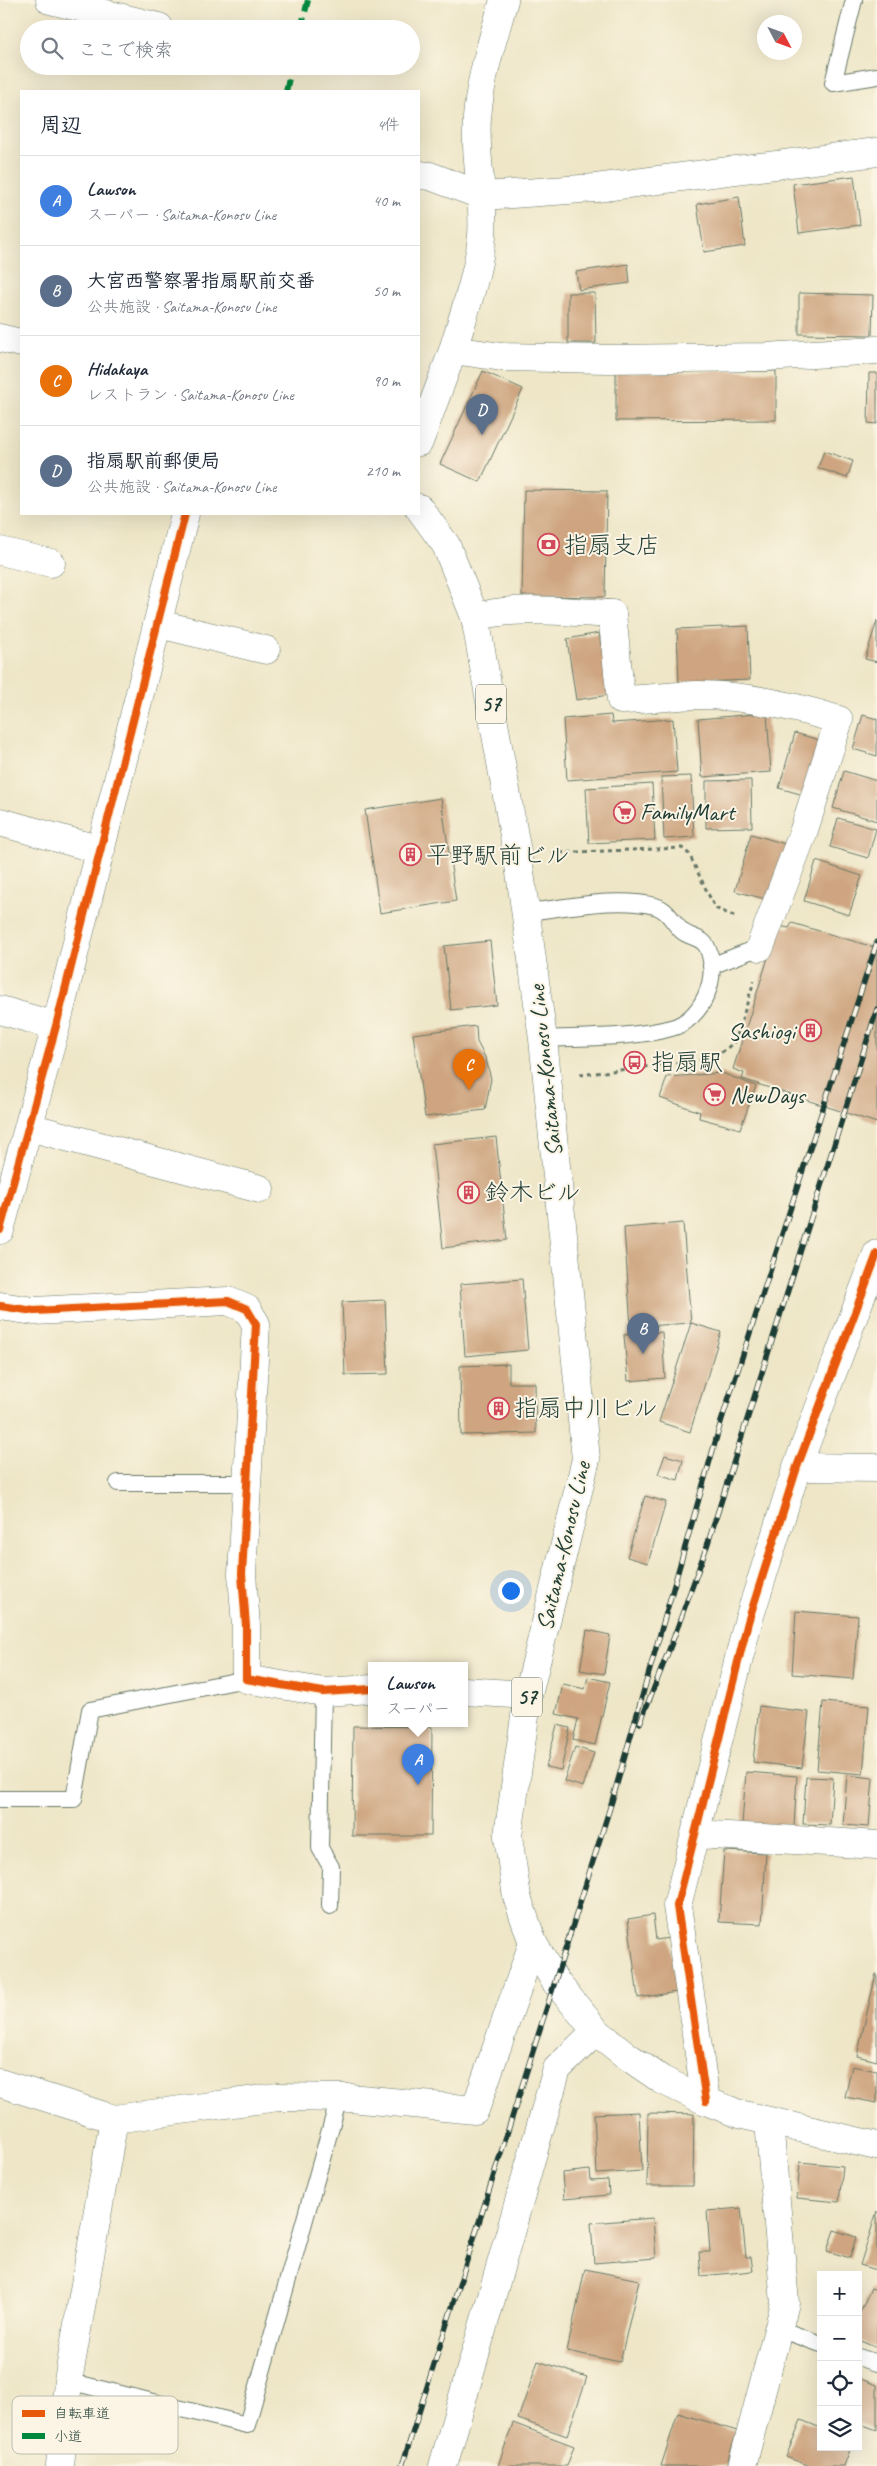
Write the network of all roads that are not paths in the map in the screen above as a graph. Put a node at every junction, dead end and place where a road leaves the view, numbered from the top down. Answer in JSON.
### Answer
{"nodes":[{"id":1,"x":50,"y":0,"type":"edge"},
{"id":2,"x":504,"y":0,"type":"edge"},
{"id":3,"x":854,"y":0,"type":"edge"},
{"id":4,"x":131,"y":20,"type":"edge"},
{"id":5,"x":877,"y":76,"type":"edge"},
{"id":6,"x":877,"y":152,"type":"edge"},
{"id":7,"x":420,"y":175,"type":"edge"},
{"id":8,"x":483,"y":196,"type":"junction"},
{"id":9,"x":0,"y":338,"type":"edge"},
{"id":10,"x":20,"y":343,"type":"edge"},
{"id":11,"x":453,"y":350,"type":"junction"},
{"id":12,"x":877,"y":350,"type":"edge"},
{"id":13,"x":420,"y":439,"type":"edge"},
{"id":14,"x":420,"y":509,"type":"edge"},
{"id":15,"x":185,"y":515,"type":"edge"},
{"id":16,"x":0,"y":551,"type":"edge"},
{"id":17,"x":51,"y":563,"type":"dead end"},
{"id":18,"x":475,"y":617,"type":"junction"},
{"id":19,"x":159,"y":624,"type":"junction"},
{"id":20,"x":266,"y":650,"type":"dead end"},
{"id":21,"x":0,"y":822,"type":"edge"},
{"id":22,"x":101,"y":850,"type":"junction"},
{"id":23,"x":527,"y":912,"type":"junction"},
{"id":24,"x":760,"y":947,"type":"joint"},
{"id":25,"x":711,"y":966,"type":"junction"},
{"id":26,"x":0,"y":1010,"type":"edge"},
{"id":27,"x":56,"y":1026,"type":"junction"},
{"id":28,"x":543,"y":1039,"type":"junction"},
{"id":29,"x":29,"y":1127,"type":"junction"},
{"id":30,"x":6,"y":1185,"type":"edge"},
{"id":31,"x":260,"y":1189,"type":"dead end"},
{"id":32,"x":0,"y":1230,"type":"edge"},
{"id":33,"x":877,"y":1254,"type":"edge"},
{"id":34,"x":0,"y":1306,"type":"edge"},
{"id":35,"x":797,"y":1467,"type":"junction"},
{"id":36,"x":877,"y":1468,"type":"edge"},
{"id":37,"x":118,"y":1483,"type":"dead end"},
{"id":38,"x":247,"y":1483,"type":"junction"},
{"id":39,"x":246,"y":1680,"type":"junction"},
{"id":40,"x":368,"y":1689,"type":"edge"},
{"id":41,"x":323,"y":1692,"type":"junction"},
{"id":42,"x":468,"y":1692,"type":"edge"},
{"id":43,"x":528,"y":1695,"type":"junction"},
{"id":44,"x":0,"y":1799,"type":"edge"},
{"id":45,"x":696,"y":1834,"type":"junction"},
{"id":46,"x":877,"y":1845,"type":"edge"},
{"id":47,"x":330,"y":1906,"type":"dead end"},
{"id":48,"x":534,"y":1943,"type":"junction"},
{"id":49,"x":596,"y":2031,"type":"junction"},
{"id":50,"x":0,"y":2084,"type":"edge"},
{"id":51,"x":338,"y":2098,"type":"junction"},
{"id":52,"x":706,"y":2102,"type":"junction"},
{"id":53,"x":114,"y":2119,"type":"junction"},
{"id":54,"x":769,"y":2122,"type":"junction"},
{"id":55,"x":877,"y":2146,"type":"edge"},
{"id":56,"x":779,"y":2329,"type":"junction"},
{"id":57,"x":817,"y":2343,"type":"edge"},
{"id":58,"x":862,"y":2358,"type":"edge"},
{"id":59,"x":877,"y":2364,"type":"edge"},
{"id":60,"x":68,"y":2381,"type":"junction"},
{"id":61,"x":67,"y":2396,"type":"edge"},
{"id":62,"x":129,"y":2396,"type":"edge"},
{"id":63,"x":178,"y":2408,"type":"edge"},
{"id":64,"x":443,"y":2466,"type":"edge"},
{"id":65,"x":742,"y":2466,"type":"edge"}],
"edges":[{"from":1,"to":4,"type":"street"},
{"from":2,"to":8,"type":"street"},
{"from":3,"to":5,"type":"lane"},
{"from":6,"to":8,"type":"street"},
{"from":7,"to":8,"type":"street"},
{"from":8,"to":11,"type":"street"},
{"from":9,"to":10,"type":"street"},
{"from":11,"to":12,"type":"street"},
{"from":11,"to":13,"type":"street"},
{"from":14,"to":18,"type":"street","name":"Saitama-Konosu Line","number":"57"},
{"from":15,"to":19,"type":"street"},
{"from":16,"to":17,"type":"street"},
{"from":18,"to":23,"type":"street","name":"Saitama-Konosu Line","number":"57"},
{"from":18,"to":24,"type":"street"},
{"from":19,"to":20,"type":"street"},
{"from":19,"to":22,"type":"street"},
{"from":21,"to":22,"type":"street"},
{"from":22,"to":27,"type":"street"},
{"from":23,"to":25,"type":"lane"},
{"from":23,"to":28,"type":"street","name":"Saitama-Konosu Line","number":"57"},
{"from":24,"to":25,"type":"lane"},
{"from":25,"to":28,"type":"lane"},
{"from":26,"to":27,"type":"street"},
{"from":27,"to":29,"type":"street"},
{"from":28,"to":43,"type":"street","name":"Saitama-Konosu Line","number":"57"},
{"from":29,"to":30,"type":"street"},
{"from":29,"to":31,"type":"street"},
{"from":30,"to":32,"type":"street"},
{"from":33,"to":35,"type":"street"},
{"from":34,"to":38,"type":"street"},
{"from":35,"to":36,"type":"street"},
{"from":35,"to":45,"type":"street"},
{"from":37,"to":38,"type":"lane"},
{"from":38,"to":39,"type":"street"},
{"from":39,"to":41,"type":"street"},
{"from":39,"to":44,"type":"lane"},
{"from":40,"to":41,"type":"street"},
{"from":41,"to":47,"type":"lane"},
{"from":42,"to":43,"type":"street"},
{"from":43,"to":48,"type":"street","name":"Saitama-Konosu Line","number":"57"},
{"from":45,"to":46,"type":"street"},
{"from":45,"to":52,"type":"street"},
{"from":48,"to":49,"type":"street","name":"Saitama-Konosu Line","number":"57"},
{"from":48,"to":51,"type":"street"},
{"from":49,"to":52,"type":"street","name":"Saitama-Konosu Line","number":"57"},
{"from":49,"to":64,"type":"street"},
{"from":50,"to":53,"type":"street"},
{"from":51,"to":53,"type":"street"},
{"from":51,"to":63,"type":"lane"},
{"from":52,"to":54,"type":"street","name":"Saitama-Konosu Line","number":"57"},
{"from":53,"to":60,"type":"street"},
{"from":54,"to":55,"type":"street","name":"Saitama-Konosu Line","number":"57"},
{"from":54,"to":56,"type":"street"},
{"from":56,"to":57,"type":"lane"},
{"from":56,"to":65,"type":"street"},
{"from":58,"to":59,"type":"lane"},
{"from":60,"to":61,"type":"street"},
{"from":60,"to":62,"type":"lane"}]}
